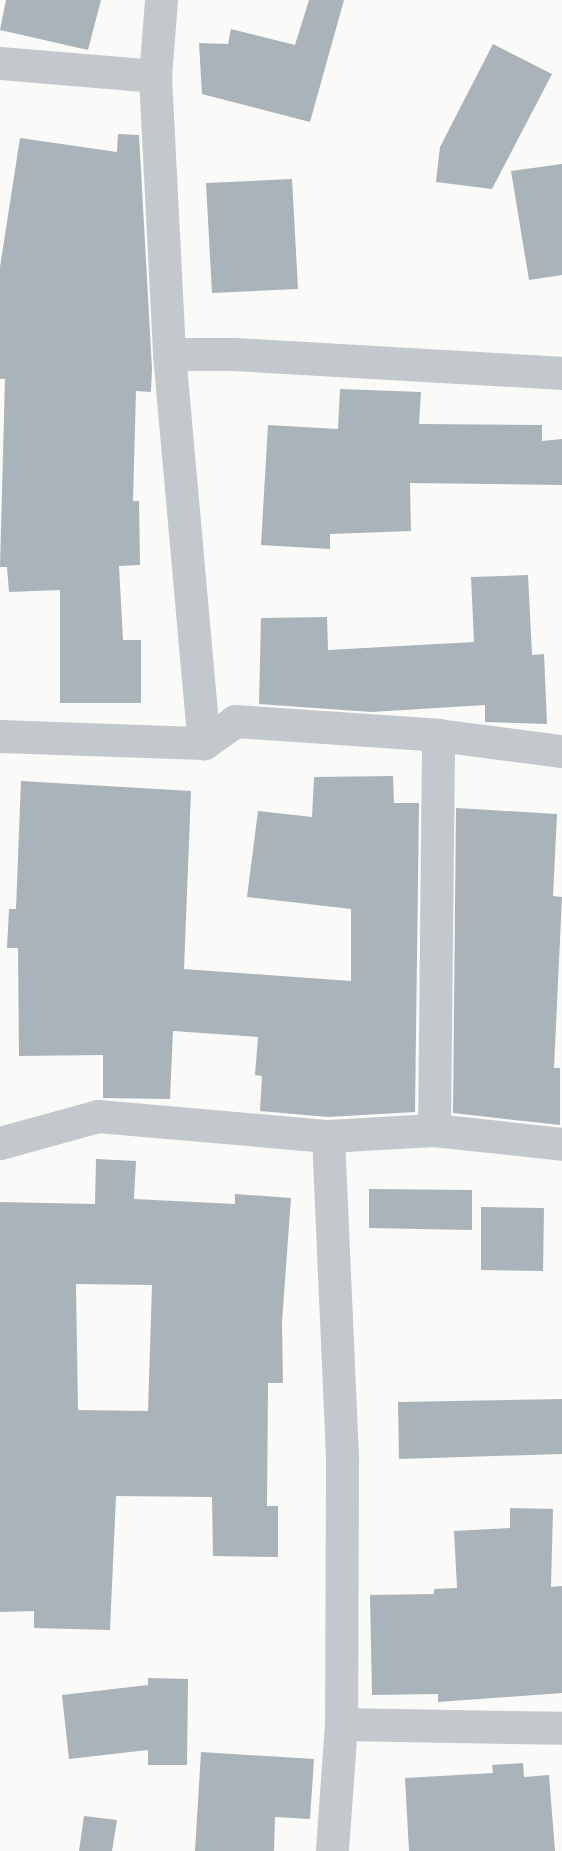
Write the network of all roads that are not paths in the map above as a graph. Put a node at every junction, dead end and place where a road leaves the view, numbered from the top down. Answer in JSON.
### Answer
{"nodes":[{"id":1,"x":161,"y":0,"type":"edge"},
{"id":2,"x":0,"y":63,"type":"edge"},
{"id":3,"x":155,"y":76,"type":"junction"},
{"id":4,"x":169,"y":354,"type":"junction"},
{"id":5,"x":562,"y":373,"type":"edge"},
{"id":6,"x":0,"y":735,"type":"edge"},
{"id":7,"x":438,"y":735,"type":"junction"},
{"id":8,"x":204,"y":742,"type":"junction"},
{"id":9,"x":562,"y":751,"type":"edge"},
{"id":10,"x":434,"y":1130,"type":"junction"},
{"id":11,"x":328,"y":1136,"type":"junction"},
{"id":12,"x":0,"y":1143,"type":"edge"},
{"id":13,"x":562,"y":1144,"type":"edge"},
{"id":14,"x":341,"y":1724,"type":"junction"},
{"id":15,"x":562,"y":1728,"type":"edge"},
{"id":16,"x":332,"y":1851,"type":"edge"}],
"edges":[{"from":1,"to":3,"type":"street"},
{"from":2,"to":3,"type":"street"},
{"from":3,"to":4,"type":"street"},
{"from":4,"to":5,"type":"street"},
{"from":4,"to":8,"type":"street"},
{"from":6,"to":8,"type":"street"},
{"from":7,"to":8,"type":"street"},
{"from":7,"to":9,"type":"street"},
{"from":7,"to":10,"type":"street"},
{"from":10,"to":11,"type":"street"},
{"from":10,"to":13,"type":"street"},
{"from":11,"to":12,"type":"street"},
{"from":11,"to":14,"type":"street"},
{"from":14,"to":15,"type":"street"},
{"from":14,"to":16,"type":"street"}]}
